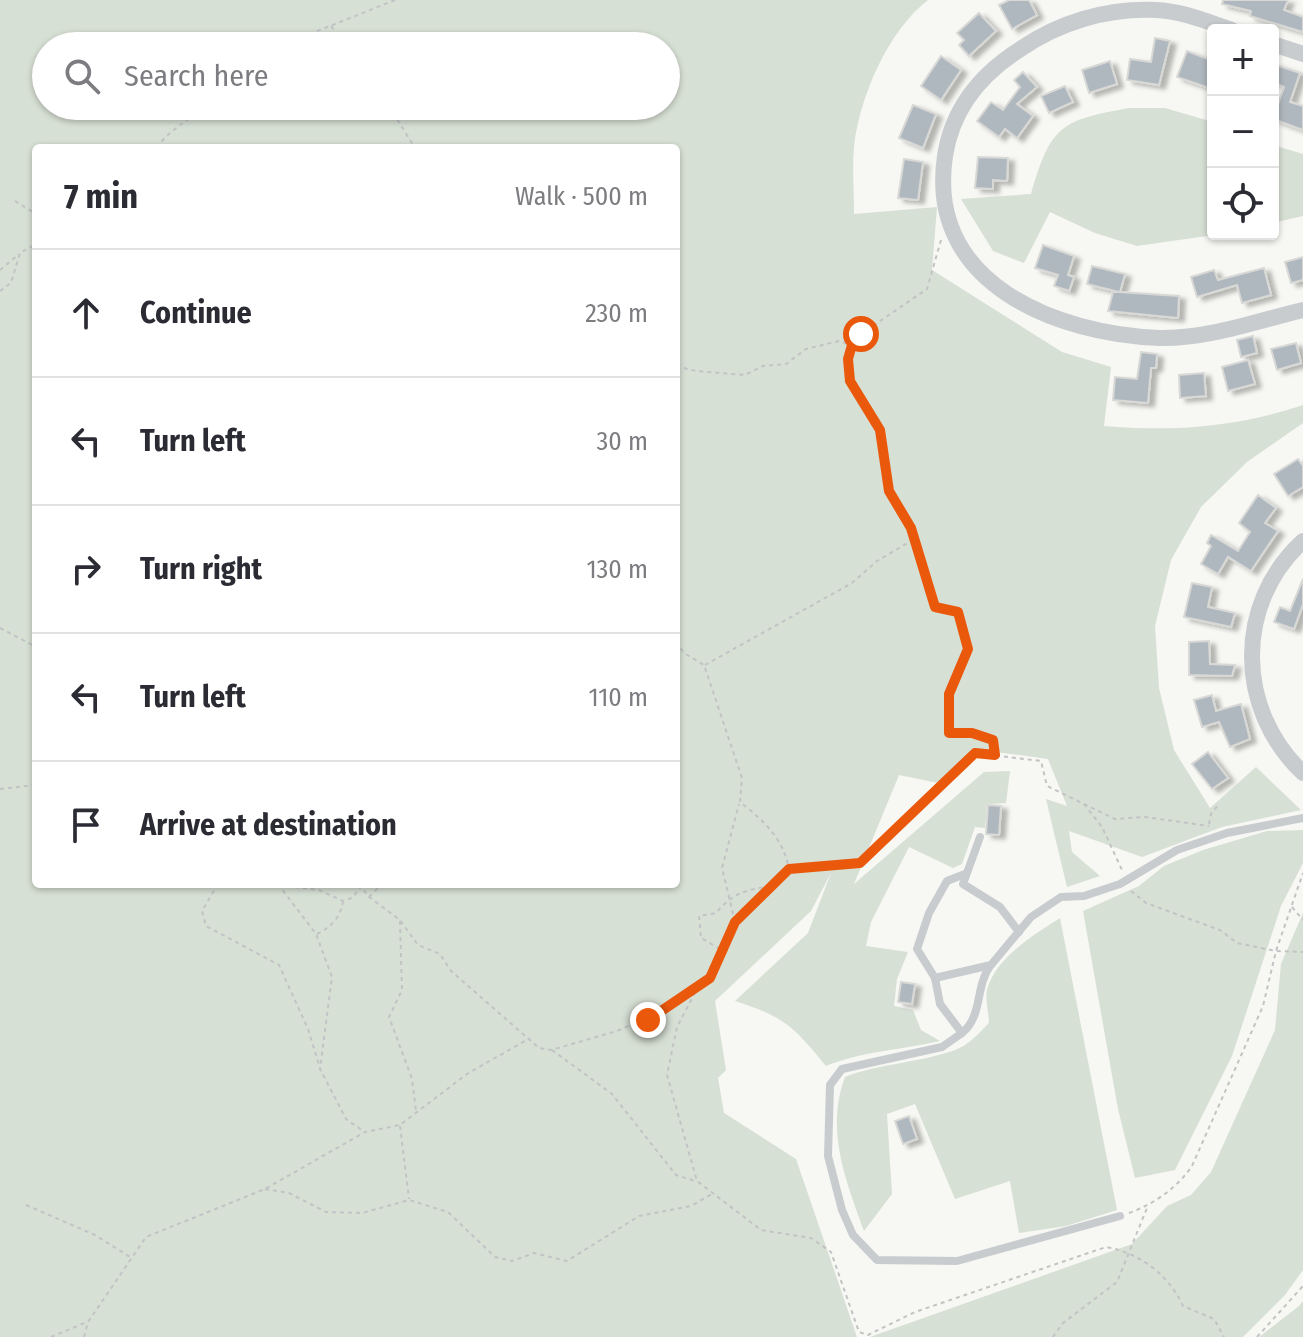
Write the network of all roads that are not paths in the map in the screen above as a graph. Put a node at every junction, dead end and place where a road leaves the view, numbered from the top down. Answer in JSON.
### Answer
{"nodes":[{"id":1,"x":1210,"y":24,"type":"edge"},
{"id":2,"x":1279,"y":46,"type":"edge"},
{"id":3,"x":1303,"y":54,"type":"edge"},
{"id":4,"x":1303,"y":310,"type":"edge"},
{"id":5,"x":1303,"y":541,"type":"edge"},
{"id":6,"x":1303,"y":773,"type":"edge"},
{"id":7,"x":1303,"y":818,"type":"edge"},
{"id":8,"x":980,"y":837,"type":"dead end"},
{"id":9,"x":965,"y":874,"type":"junction"},
{"id":10,"x":1019,"y":932,"type":"junction"},
{"id":11,"x":991,"y":965,"type":"junction"},
{"id":12,"x":935,"y":978,"type":"junction"},
{"id":13,"x":962,"y":1033,"type":"junction"},
{"id":14,"x":1120,"y":1216,"type":"road end"}],
"edges":[{"from":1,"to":4,"type":"street"},
{"from":2,"to":3,"type":"street"},
{"from":5,"to":6,"type":"street"},
{"from":7,"to":10,"type":"lane"},
{"from":8,"to":9,"type":"lane"},
{"from":9,"to":10,"type":"lane"},
{"from":9,"to":12,"type":"lane"},
{"from":10,"to":11,"type":"lane"},
{"from":11,"to":12,"type":"lane"},
{"from":11,"to":13,"type":"lane"},
{"from":12,"to":13,"type":"lane"},
{"from":13,"to":14,"type":"lane"}]}
